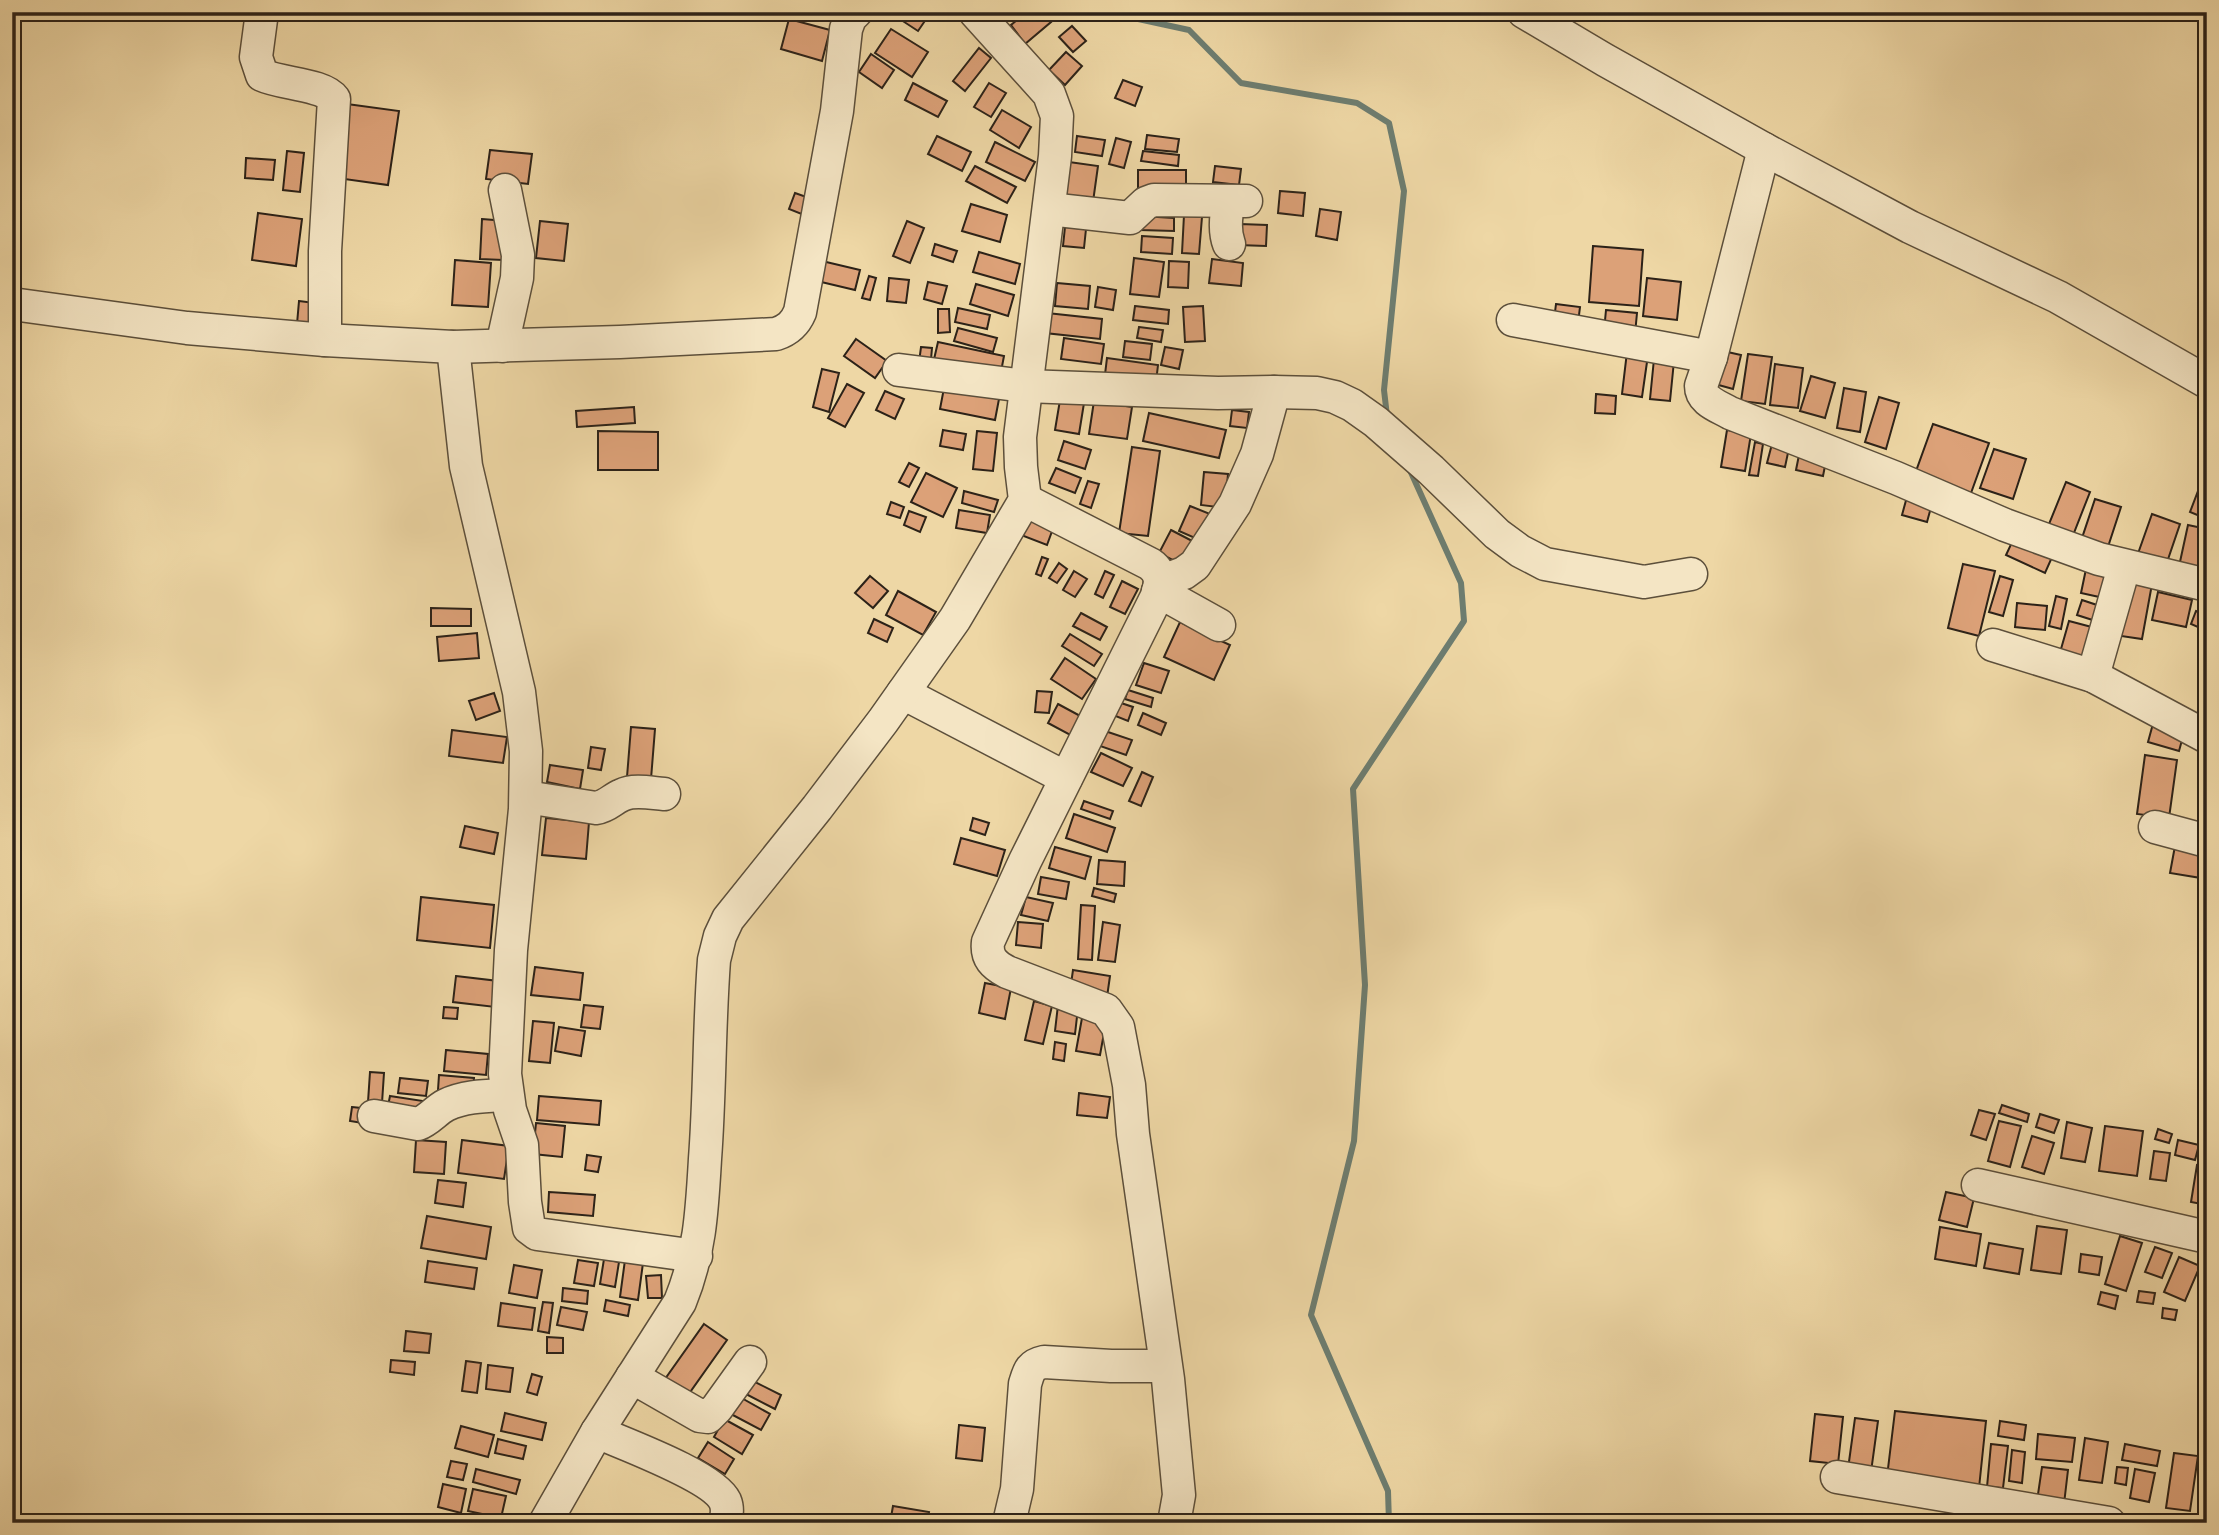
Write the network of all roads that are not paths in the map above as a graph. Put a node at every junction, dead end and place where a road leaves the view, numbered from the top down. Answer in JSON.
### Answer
{"nodes":[{"id":1,"x":262,"y":12,"type":"edge"},
{"id":2,"x":856,"y":12,"type":"edge"},
{"id":3,"x":975,"y":12,"type":"edge"},
{"id":4,"x":1524,"y":12,"type":"edge"},
{"id":5,"x":1765,"y":149,"type":"junction"},
{"id":6,"x":505,"y":190,"type":"dead end"},
{"id":7,"x":1049,"y":209,"type":"junction"},
{"id":8,"x":1229,"y":244,"type":"dead end"},
{"id":9,"x":12,"y":304,"type":"edge"},
{"id":10,"x":1513,"y":320,"type":"dead end"},
{"id":11,"x":325,"y":340,"type":"junction"},
{"id":12,"x":502,"y":346,"type":"junction"},
{"id":13,"x":453,"y":347,"type":"junction"},
{"id":14,"x":1711,"y":357,"type":"junction"},
{"id":15,"x":899,"y":370,"type":"dead end"},
{"id":16,"x":2207,"y":383,"type":"edge"},
{"id":17,"x":1025,"y":386,"type":"junction"},
{"id":18,"x":1275,"y":392,"type":"junction"},
{"id":19,"x":1025,"y":500,"type":"junction"},
{"id":20,"x":2124,"y":567,"type":"junction"},
{"id":21,"x":1691,"y":574,"type":"dead end"},
{"id":22,"x":2207,"y":585,"type":"edge"},
{"id":23,"x":1159,"y":586,"type":"junction"},
{"id":24,"x":1219,"y":625,"type":"dead end"},
{"id":25,"x":1993,"y":645,"type":"dead end"},
{"id":26,"x":2093,"y":676,"type":"junction"},
{"id":27,"x":903,"y":693,"type":"junction"},
{"id":28,"x":2207,"y":737,"type":"edge"},
{"id":29,"x":1066,"y":778,"type":"junction"},
{"id":30,"x":664,"y":794,"type":"dead end"},
{"id":31,"x":526,"y":797,"type":"junction"},
{"id":32,"x":2155,"y":827,"type":"dead end"},
{"id":33,"x":2207,"y":841,"type":"edge"},
{"id":34,"x":506,"y":1095,"type":"junction"},
{"id":35,"x":374,"y":1116,"type":"dead end"},
{"id":36,"x":1978,"y":1185,"type":"dead end"},
{"id":37,"x":2207,"y":1237,"type":"edge"},
{"id":38,"x":696,"y":1256,"type":"junction"},
{"id":39,"x":750,"y":1362,"type":"dead end"},
{"id":40,"x":1165,"y":1366,"type":"junction"},
{"id":41,"x":632,"y":1377,"type":"junction"},
{"id":42,"x":597,"y":1432,"type":"junction"},
{"id":43,"x":1838,"y":1477,"type":"dead end"},
{"id":44,"x":545,"y":1523,"type":"edge"},
{"id":45,"x":725,"y":1523,"type":"edge"},
{"id":46,"x":1009,"y":1523,"type":"edge"},
{"id":47,"x":1174,"y":1523,"type":"edge"},
{"id":48,"x":2109,"y":1523,"type":"edge"}],
"edges":[{"from":1,"to":11,"type":"street"},
{"from":2,"to":12,"type":"street"},
{"from":3,"to":7,"type":"street"},
{"from":4,"to":5,"type":"street"},
{"from":5,"to":14,"type":"street"},
{"from":5,"to":16,"type":"street"},
{"from":6,"to":12,"type":"street"},
{"from":7,"to":8,"type":"street"},
{"from":7,"to":17,"type":"street"},
{"from":9,"to":11,"type":"street"},
{"from":10,"to":14,"type":"street"},
{"from":11,"to":13,"type":"street"},
{"from":12,"to":13,"type":"street"},
{"from":13,"to":31,"type":"street"},
{"from":14,"to":20,"type":"street"},
{"from":15,"to":17,"type":"street"},
{"from":17,"to":18,"type":"street"},
{"from":17,"to":19,"type":"street"},
{"from":18,"to":21,"type":"street"},
{"from":18,"to":23,"type":"street"},
{"from":19,"to":23,"type":"street"},
{"from":19,"to":27,"type":"street"},
{"from":20,"to":22,"type":"street"},
{"from":20,"to":26,"type":"street"},
{"from":23,"to":24,"type":"street"},
{"from":23,"to":29,"type":"street"},
{"from":25,"to":26,"type":"street"},
{"from":26,"to":28,"type":"street"},
{"from":27,"to":29,"type":"street"},
{"from":27,"to":38,"type":"street"},
{"from":29,"to":40,"type":"street"},
{"from":30,"to":31,"type":"street"},
{"from":31,"to":34,"type":"street"},
{"from":32,"to":33,"type":"street"},
{"from":34,"to":35,"type":"street"},
{"from":34,"to":38,"type":"street"},
{"from":36,"to":37,"type":"street"},
{"from":38,"to":41,"type":"street"},
{"from":39,"to":41,"type":"street"},
{"from":40,"to":46,"type":"street"},
{"from":40,"to":47,"type":"street"},
{"from":41,"to":42,"type":"street"},
{"from":42,"to":44,"type":"street"},
{"from":42,"to":45,"type":"street"},
{"from":43,"to":48,"type":"street"}]}
